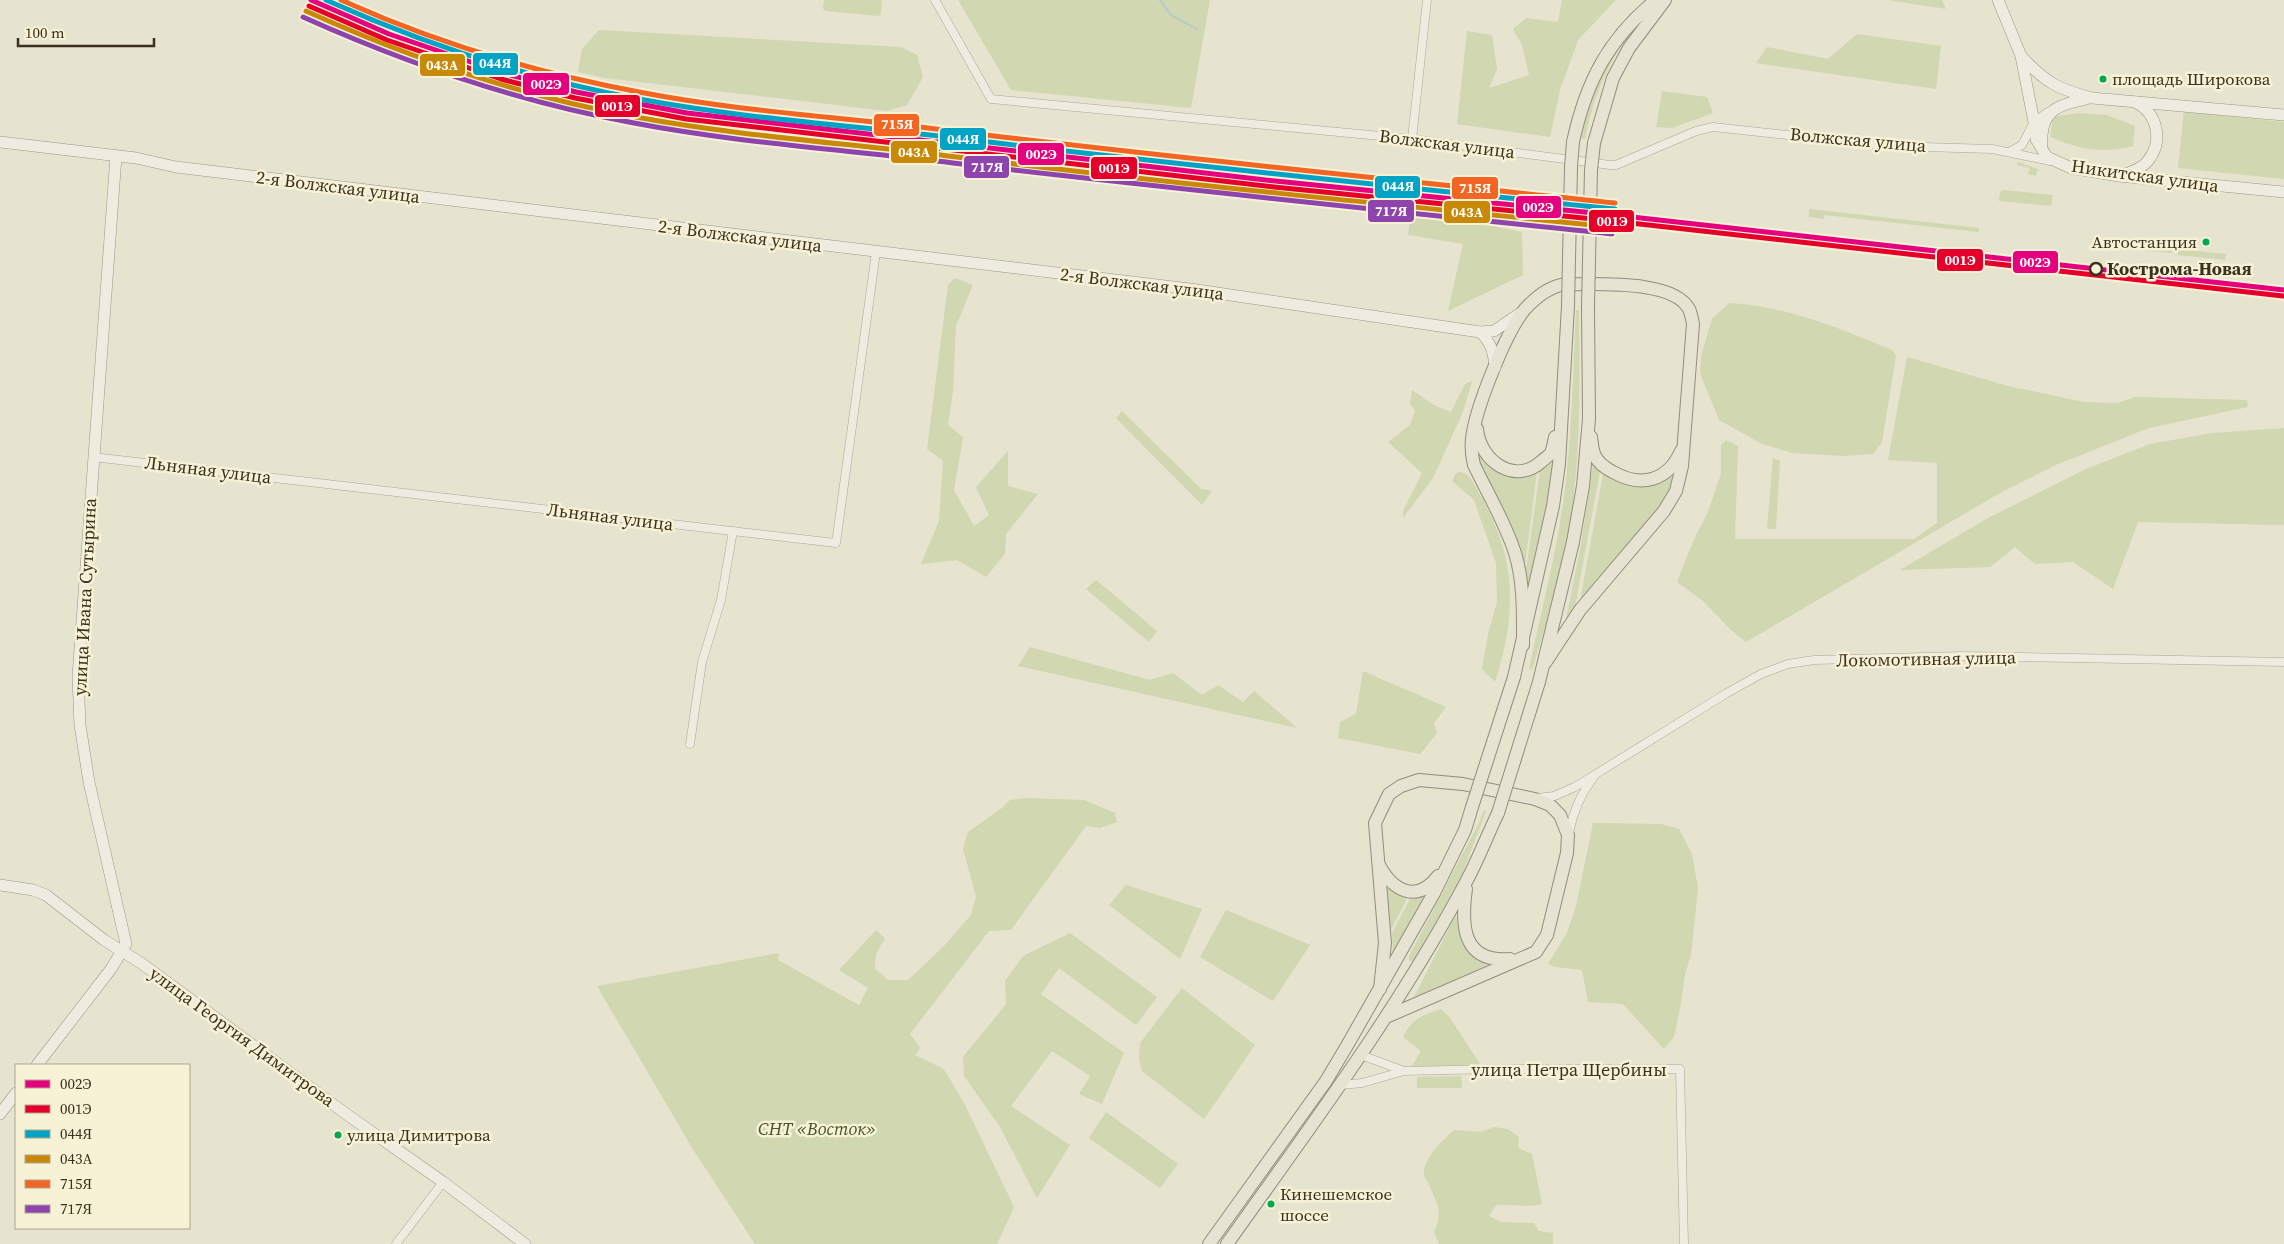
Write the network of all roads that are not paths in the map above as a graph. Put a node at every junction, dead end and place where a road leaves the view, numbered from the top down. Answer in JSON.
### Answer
{"nodes":[{"id":1,"x":935,"y":0,"type":"edge"},
{"id":2,"x":1427,"y":0,"type":"edge"},
{"id":3,"x":1656,"y":0,"type":"edge"},
{"id":4,"x":1665,"y":0,"type":"edge"},
{"id":5,"x":1998,"y":0,"type":"edge"},
{"id":6,"x":2020,"y":56,"type":"junction"},
{"id":7,"x":2092,"y":98,"type":"junction"},
{"id":8,"x":2133,"y":101,"type":"junction"},
{"id":9,"x":2050,"y":111,"type":"junction"},
{"id":10,"x":2284,"y":114,"type":"edge"},
{"id":11,"x":2034,"y":122,"type":"junction"},
{"id":12,"x":1412,"y":139,"type":"junction"},
{"id":13,"x":0,"y":142,"type":"edge"},
{"id":14,"x":2009,"y":151,"type":"junction"},
{"id":15,"x":2043,"y":152,"type":"junction"},
{"id":16,"x":116,"y":156,"type":"junction"},
{"id":17,"x":2056,"y":162,"type":"junction"},
{"id":18,"x":2119,"y":176,"type":"junction"},
{"id":19,"x":2284,"y":192,"type":"edge"},
{"id":20,"x":876,"y":252,"type":"junction"},
{"id":21,"x":1525,"y":310,"type":"junction"},
{"id":22,"x":1480,"y":332,"type":"junction"},
{"id":23,"x":1495,"y":368,"type":"junction"},
{"id":24,"x":1476,"y":419,"type":"junction"},
{"id":25,"x":1589,"y":419,"type":"junction"},
{"id":26,"x":1560,"y":421,"type":"junction"},
{"id":27,"x":1684,"y":444,"type":"junction"},
{"id":28,"x":93,"y":457,"type":"junction"},
{"id":29,"x":732,"y":531,"type":"junction"},
{"id":30,"x":1523,"y":645,"type":"junction"},
{"id":31,"x":2284,"y":662,"type":"edge"},
{"id":32,"x":1545,"y":663,"type":"junction"},
{"id":33,"x":690,"y":744,"type":"dead end"},
{"id":34,"x":1597,"y":774,"type":"junction"},
{"id":35,"x":1535,"y":799,"type":"junction"},
{"id":36,"x":1568,"y":835,"type":"junction"},
{"id":37,"x":1452,"y":858,"type":"junction"},
{"id":38,"x":1377,"y":861,"type":"junction"},
{"id":39,"x":1467,"y":881,"type":"junction"},
{"id":40,"x":0,"y":885,"type":"edge"},
{"id":41,"x":122,"y":953,"type":"junction"},
{"id":42,"x":1520,"y":958,"type":"junction"},
{"id":43,"x":1380,"y":989,"type":"junction"},
{"id":44,"x":1386,"y":1017,"type":"junction"},
{"id":45,"x":1361,"y":1055,"type":"junction"},
{"id":46,"x":38,"y":1064,"type":"edge"},
{"id":47,"x":1404,"y":1072,"type":"junction"},
{"id":48,"x":1341,"y":1085,"type":"junction"},
{"id":49,"x":15,"y":1094,"type":"edge"},
{"id":50,"x":0,"y":1114,"type":"edge"},
{"id":51,"x":443,"y":1182,"type":"junction"},
{"id":52,"x":396,"y":1244,"type":"edge"},
{"id":53,"x":525,"y":1244,"type":"edge"},
{"id":54,"x":1209,"y":1244,"type":"edge"},
{"id":55,"x":1227,"y":1244,"type":"edge"},
{"id":56,"x":1684,"y":1244,"type":"edge"}],
"edges":[{"from":1,"to":12,"type":"street","name":"Волжская улица"},
{"from":2,"to":12,"type":"street"},
{"from":3,"to":26,"type":"main road","bridge":true},
{"from":4,"to":25,"type":"main road","bridge":true},
{"from":5,"to":6,"type":"street"},
{"from":6,"to":7,"type":"street"},
{"from":6,"to":11,"type":"street"},
{"from":7,"to":8,"type":"street"},
{"from":7,"to":9,"type":"street"},
{"from":8,"to":10,"type":"street"},
{"from":8,"to":18,"type":"street"},
{"from":9,"to":11,"type":"street"},
{"from":9,"to":15,"type":"street"},
{"from":11,"to":14,"type":"street"},
{"from":11,"to":15,"type":"street"},
{"from":12,"to":14,"type":"street","name":"Волжская улица"},
{"from":13,"to":16,"type":"street","name":"2-я Волжская улица"},
{"from":14,"to":17,"type":"street","name":"Волжская улица"},
{"from":15,"to":17,"type":"street","name":"Никитская улица"},
{"from":16,"to":20,"type":"street","name":"2-я Волжская улица"},
{"from":16,"to":28,"type":"street","name":"улица Ивана Сутырина"},
{"from":17,"to":18,"type":"street","name":"Никитская улица"},
{"from":18,"to":19,"type":"street","name":"Никитская улица"},
{"from":20,"to":22,"type":"street","name":"2-я Волжская улица"},
{"from":20,"to":29,"type":"street","name":"Льняная улица"},
{"from":21,"to":22,"type":"street"},
{"from":21,"to":23,"type":"main road"},
{"from":21,"to":27,"type":"main road"},
{"from":22,"to":23,"type":"street"},
{"from":23,"to":24,"type":"main road"},
{"from":24,"to":26,"type":"main road"},
{"from":24,"to":30,"type":"main road"},
{"from":25,"to":27,"type":"main road"},
{"from":25,"to":32,"type":"main road"},
{"from":26,"to":30,"type":"main road"},
{"from":27,"to":32,"type":"main road"},
{"from":28,"to":29,"type":"street","name":"Льняная улица"},
{"from":28,"to":41,"type":"street","name":"улица Ивана Сутырина"},
{"from":29,"to":33,"type":"street"},
{"from":30,"to":37,"type":"main road","bridge":true},
{"from":31,"to":34,"type":"street","name":"Локомотивная улица"},
{"from":32,"to":39,"type":"main road","bridge":true},
{"from":34,"to":35,"type":"street","name":"Локомотивная улица"},
{"from":34,"to":36,"type":"street"},
{"from":35,"to":36,"type":"main road"},
{"from":35,"to":38,"type":"main road"},
{"from":36,"to":42,"type":"main road"},
{"from":37,"to":38,"type":"main road"},
{"from":37,"to":43,"type":"main road"},
{"from":38,"to":43,"type":"main road"},
{"from":39,"to":42,"type":"main road"},
{"from":39,"to":44,"type":"main road"},
{"from":40,"to":41,"type":"street","name":"улица Георгия Димитрова"},
{"from":41,"to":46,"type":"street"},
{"from":41,"to":51,"type":"street","name":"улица Георгия Димитрова"},
{"from":42,"to":44,"type":"main road"},
{"from":43,"to":54,"type":"main road"},
{"from":44,"to":45,"type":"main road"},
{"from":45,"to":47,"type":"street","name":"улица Петра Щербины"},
{"from":45,"to":48,"type":"main road"},
{"from":47,"to":48,"type":"street","name":"улица Петра Щербины"},
{"from":47,"to":56,"type":"street","name":"улица Петра Щербины"},
{"from":48,"to":55,"type":"main road"},
{"from":49,"to":50,"type":"street"},
{"from":51,"to":52,"type":"street"},
{"from":51,"to":53,"type":"street","name":"улица Георгия Димитрова"}]}
